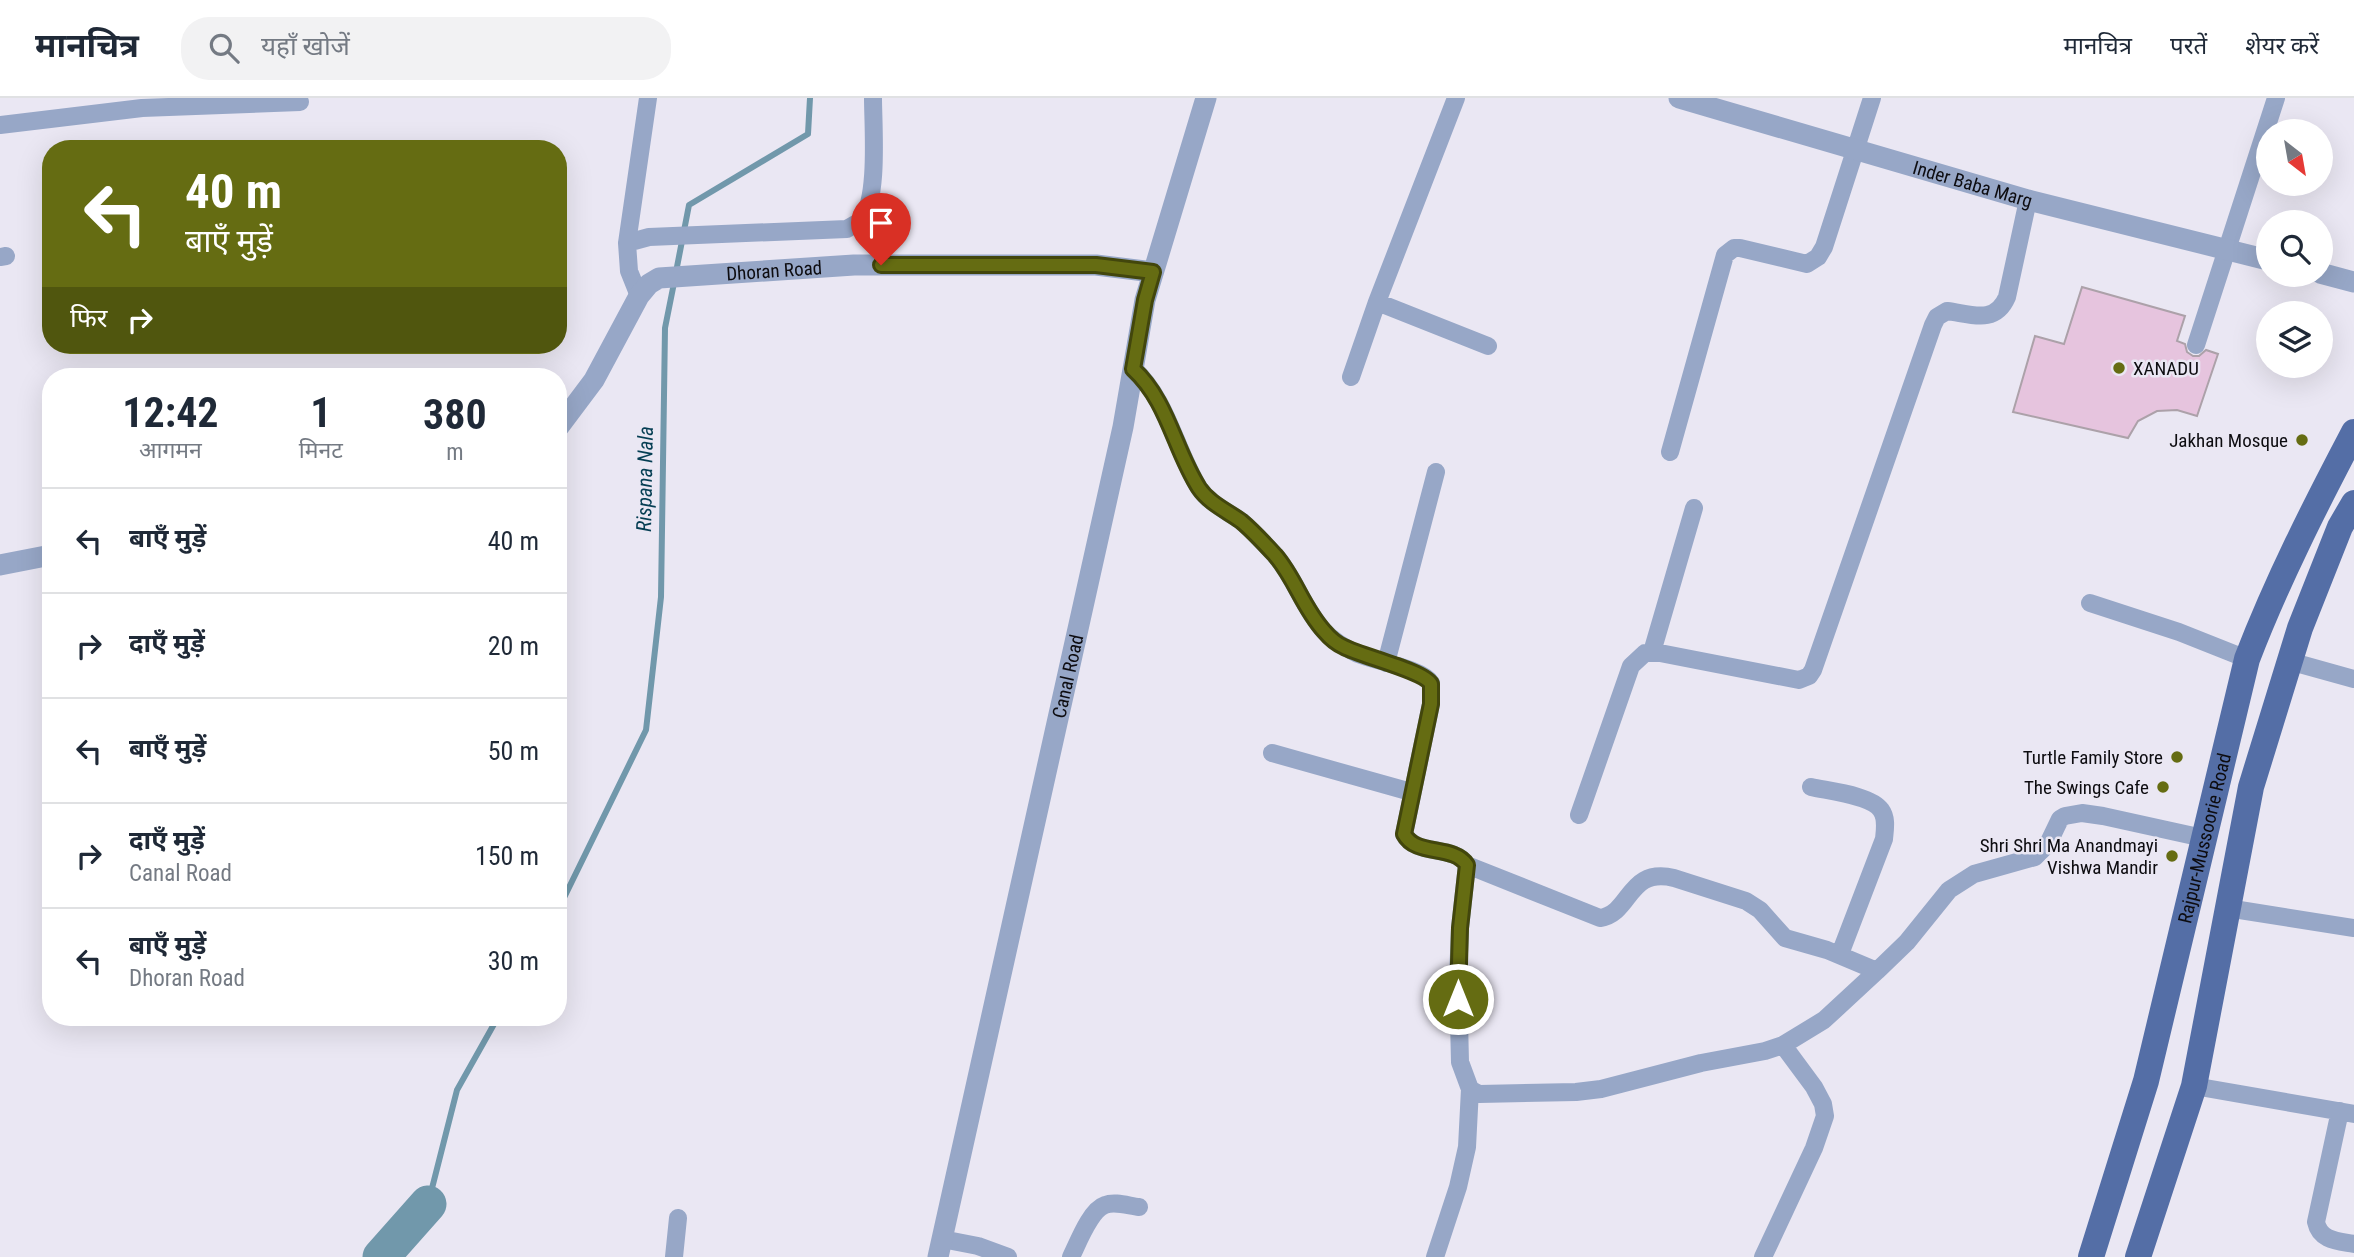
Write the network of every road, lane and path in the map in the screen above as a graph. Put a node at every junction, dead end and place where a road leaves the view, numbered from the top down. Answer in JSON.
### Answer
{"nodes":[{"id":1,"x":648,"y":98,"type":"edge"},
{"id":2,"x":873,"y":98,"type":"edge"},
{"id":3,"x":1206,"y":98,"type":"edge"},
{"id":4,"x":1456,"y":98,"type":"edge"},
{"id":5,"x":1679,"y":98,"type":"edge"},
{"id":6,"x":1872,"y":98,"type":"edge"},
{"id":7,"x":2276,"y":98,"type":"edge"},
{"id":8,"x":300,"y":102,"type":"dead end"},
{"id":9,"x":0,"y":125,"type":"edge"},
{"id":10,"x":1856,"y":150,"type":"junction"},
{"id":11,"x":2028,"y":200,"type":"junction"},
{"id":12,"x":627,"y":243,"type":"junction"},
{"id":13,"x":2227,"y":249,"type":"junction"},
{"id":14,"x":2256,"y":257,"type":"edge"},
{"id":15,"x":1153,"y":272,"type":"junction"},
{"id":16,"x":2333,"y":276,"type":"edge"},
{"id":17,"x":2354,"y":282,"type":"edge"},
{"id":18,"x":639,"y":296,"type":"junction"},
{"id":19,"x":1377,"y":302,"type":"junction"},
{"id":20,"x":2196,"y":345,"type":"dead end"},
{"id":21,"x":1488,"y":346,"type":"dead end"},
{"id":22,"x":1133,"y":369,"type":"junction"},
{"id":23,"x":1351,"y":377,"type":"dead end"},
{"id":24,"x":567,"y":416,"type":"edge"},
{"id":25,"x":2354,"y":432,"type":"edge"},
{"id":26,"x":1670,"y":452,"type":"dead end"},
{"id":27,"x":1436,"y":472,"type":"dead end"},
{"id":28,"x":2354,"y":503,"type":"edge"},
{"id":29,"x":1694,"y":508,"type":"dead end"},
{"id":30,"x":2347,"y":529,"type":"edge"},
{"id":31,"x":42,"y":557,"type":"edge"},
{"id":32,"x":0,"y":565,"type":"edge"},
{"id":33,"x":2090,"y":603,"type":"dead end"},
{"id":34,"x":1652,"y":652,"type":"junction"},
{"id":35,"x":2247,"y":659,"type":"junction"},
{"id":36,"x":2289,"y":661,"type":"junction"},
{"id":37,"x":1386,"y":663,"type":"junction"},
{"id":38,"x":2354,"y":679,"type":"edge"},
{"id":39,"x":1272,"y":753,"type":"dead end"},
{"id":40,"x":1811,"y":787,"type":"dead end"},
{"id":41,"x":1411,"y":792,"type":"junction"},
{"id":42,"x":1579,"y":815,"type":"dead end"},
{"id":43,"x":2203,"y":838,"type":"junction"},
{"id":44,"x":1467,"y":865,"type":"junction"},
{"id":45,"x":2227,"y":908,"type":"junction"},
{"id":46,"x":2354,"y":928,"type":"edge"},
{"id":47,"x":1840,"y":954,"type":"junction"},
{"id":48,"x":1877,"y":971,"type":"junction"},
{"id":49,"x":1783,"y":1045,"type":"junction"},
{"id":50,"x":2194,"y":1086,"type":"junction"},
{"id":51,"x":1470,"y":1089,"type":"junction"},
{"id":52,"x":2347,"y":1112,"type":"edge"},
{"id":53,"x":1139,"y":1207,"type":"dead end"},
{"id":54,"x":678,"y":1218,"type":"dead end"},
{"id":55,"x":2354,"y":1244,"type":"edge"},
{"id":56,"x":940,"y":1248,"type":"edge"},
{"id":57,"x":674,"y":1257,"type":"edge"},
{"id":58,"x":1008,"y":1257,"type":"edge"},
{"id":59,"x":1071,"y":1257,"type":"edge"},
{"id":60,"x":1435,"y":1257,"type":"edge"},
{"id":61,"x":1763,"y":1257,"type":"edge"},
{"id":62,"x":2091,"y":1257,"type":"edge"},
{"id":63,"x":2138,"y":1257,"type":"edge"}],
"edges":[{"from":1,"to":12,"type":"street"},
{"from":2,"to":12,"type":"street"},
{"from":3,"to":15,"type":"street","name":"Canal Road"},
{"from":4,"to":19,"type":"street"},
{"from":5,"to":10,"type":"street","name":"Inder Baba Marg"},
{"from":6,"to":10,"type":"street"},
{"from":7,"to":13,"type":"street"},
{"from":8,"to":9,"type":"street"},
{"from":10,"to":11,"type":"street","name":"Inder Baba Marg"},
{"from":10,"to":26,"type":"street"},
{"from":11,"to":13,"type":"street","name":"Inder Baba Marg"},
{"from":11,"to":34,"type":"street"},
{"from":12,"to":18,"type":"street"},
{"from":13,"to":14,"type":"street","name":"Inder Baba Marg"},
{"from":13,"to":20,"type":"street"},
{"from":15,"to":18,"type":"street","name":"Dhoran Road"},
{"from":15,"to":22,"type":"street","name":"Canal Road"},
{"from":16,"to":17,"type":"street"},
{"from":18,"to":24,"type":"street","name":"Dhoran Road"},
{"from":19,"to":21,"type":"street"},
{"from":19,"to":23,"type":"street"},
{"from":22,"to":37,"type":"street"},
{"from":22,"to":56,"type":"street","name":"Canal Road"},
{"from":25,"to":35,"type":"main road","name":"Rajpur-Mussoorie Road"},
{"from":27,"to":37,"type":"street"},
{"from":28,"to":30,"type":"main road","name":"Rajpur-Mussoorie Road"},
{"from":29,"to":34,"type":"street"},
{"from":30,"to":36,"type":"main road","name":"Rajpur-Mussoorie Road"},
{"from":31,"to":32,"type":"street"},
{"from":33,"to":35,"type":"street"},
{"from":34,"to":42,"type":"street"},
{"from":35,"to":43,"type":"main road","name":"Rajpur-Mussoorie Road"},
{"from":36,"to":38,"type":"street"},
{"from":36,"to":45,"type":"main road","name":"Rajpur-Mussoorie Road"},
{"from":37,"to":41,"type":"street"},
{"from":39,"to":41,"type":"street"},
{"from":40,"to":47,"type":"street"},
{"from":41,"to":44,"type":"street"},
{"from":43,"to":48,"type":"street"},
{"from":43,"to":62,"type":"main road","name":"Rajpur-Mussoorie Road"},
{"from":44,"to":47,"type":"street"},
{"from":44,"to":51,"type":"street"},
{"from":45,"to":46,"type":"street"},
{"from":45,"to":50,"type":"main road","name":"Rajpur-Mussoorie Road"},
{"from":47,"to":48,"type":"street"},
{"from":48,"to":49,"type":"street"},
{"from":49,"to":51,"type":"street"},
{"from":49,"to":61,"type":"street"},
{"from":50,"to":52,"type":"street"},
{"from":50,"to":63,"type":"main road","name":"Rajpur-Mussoorie Road"},
{"from":51,"to":60,"type":"street"},
{"from":52,"to":55,"type":"street"},
{"from":53,"to":59,"type":"street"},
{"from":54,"to":57,"type":"street"},
{"from":56,"to":58,"type":"street"}]}
